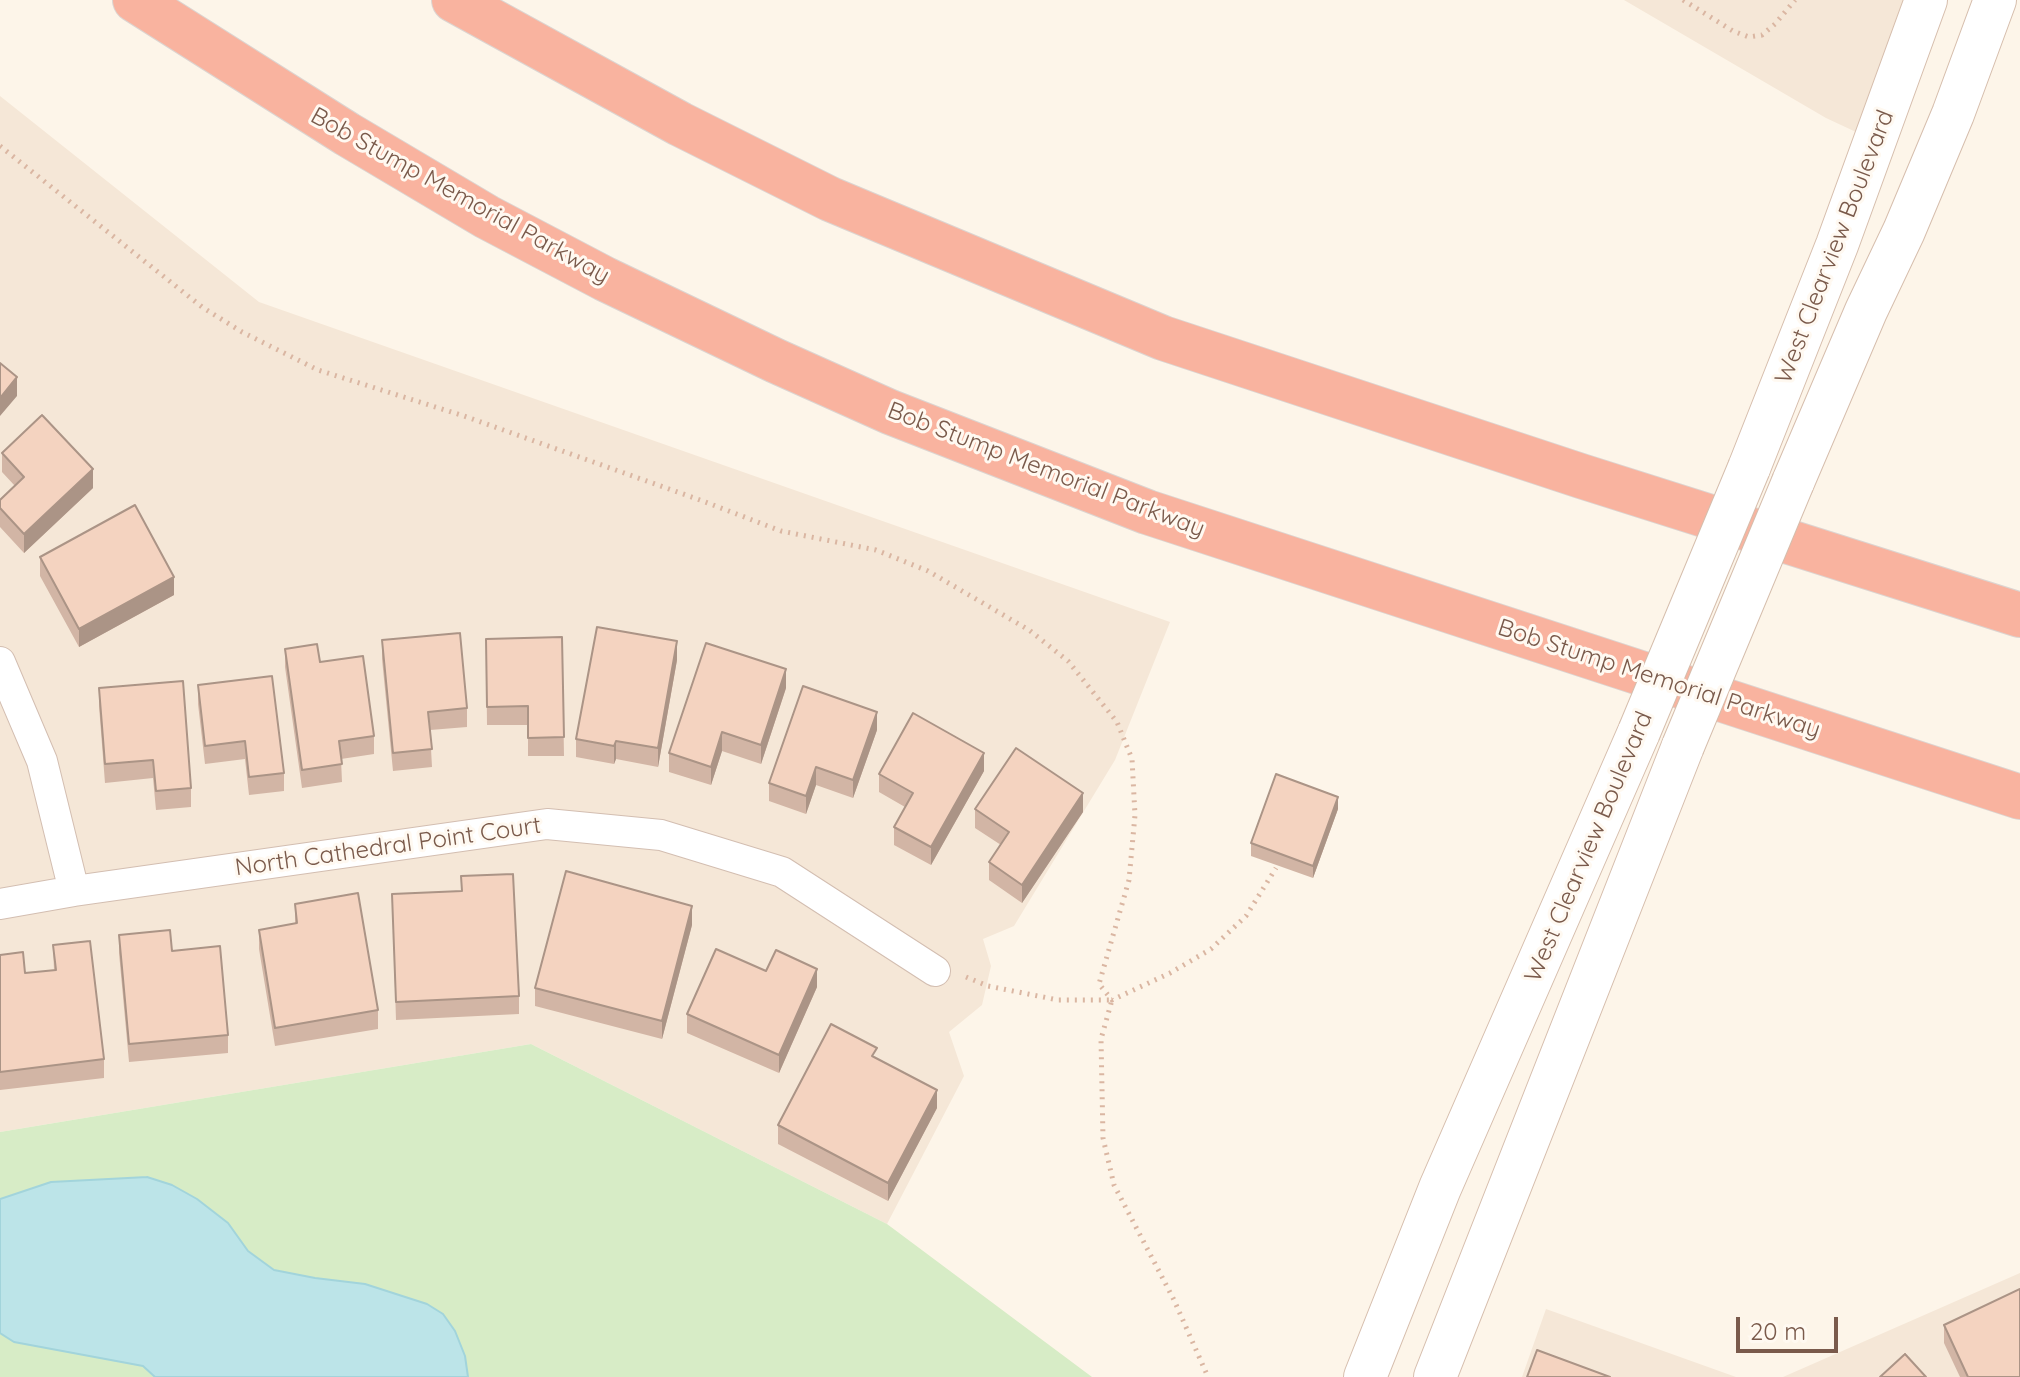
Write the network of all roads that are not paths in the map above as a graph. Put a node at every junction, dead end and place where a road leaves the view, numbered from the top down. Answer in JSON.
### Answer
{"nodes":[{"id":1,"x":135,"y":0,"type":"edge"},
{"id":2,"x":454,"y":0,"type":"edge"},
{"id":3,"x":1926,"y":0,"type":"edge"},
{"id":4,"x":1995,"y":0,"type":"edge"},
{"id":5,"x":2020,"y":615,"type":"edge"},
{"id":6,"x":0,"y":662,"type":"edge"},
{"id":7,"x":2020,"y":797,"type":"edge"},
{"id":8,"x":74,"y":891,"type":"junction"},
{"id":9,"x":0,"y":904,"type":"edge"},
{"id":10,"x":949,"y":973,"type":"road end"},
{"id":11,"x":1365,"y":1377,"type":"edge"},
{"id":12,"x":1435,"y":1377,"type":"edge"}],
"edges":[{"from":1,"to":7,"type":"highway","name":"Bob Stump Memorial Parkway"},
{"from":2,"to":5,"type":"highway"},
{"from":3,"to":11,"type":"street","name":"West Clearview Boulevard","bridge":true},
{"from":4,"to":12,"type":"street","name":"West Clearview Boulevard","bridge":true},
{"from":6,"to":8,"type":"street"},
{"from":8,"to":9,"type":"street","name":"North Cathedral Point Court"},
{"from":8,"to":10,"type":"street","name":"North Cathedral Point Court"}]}
